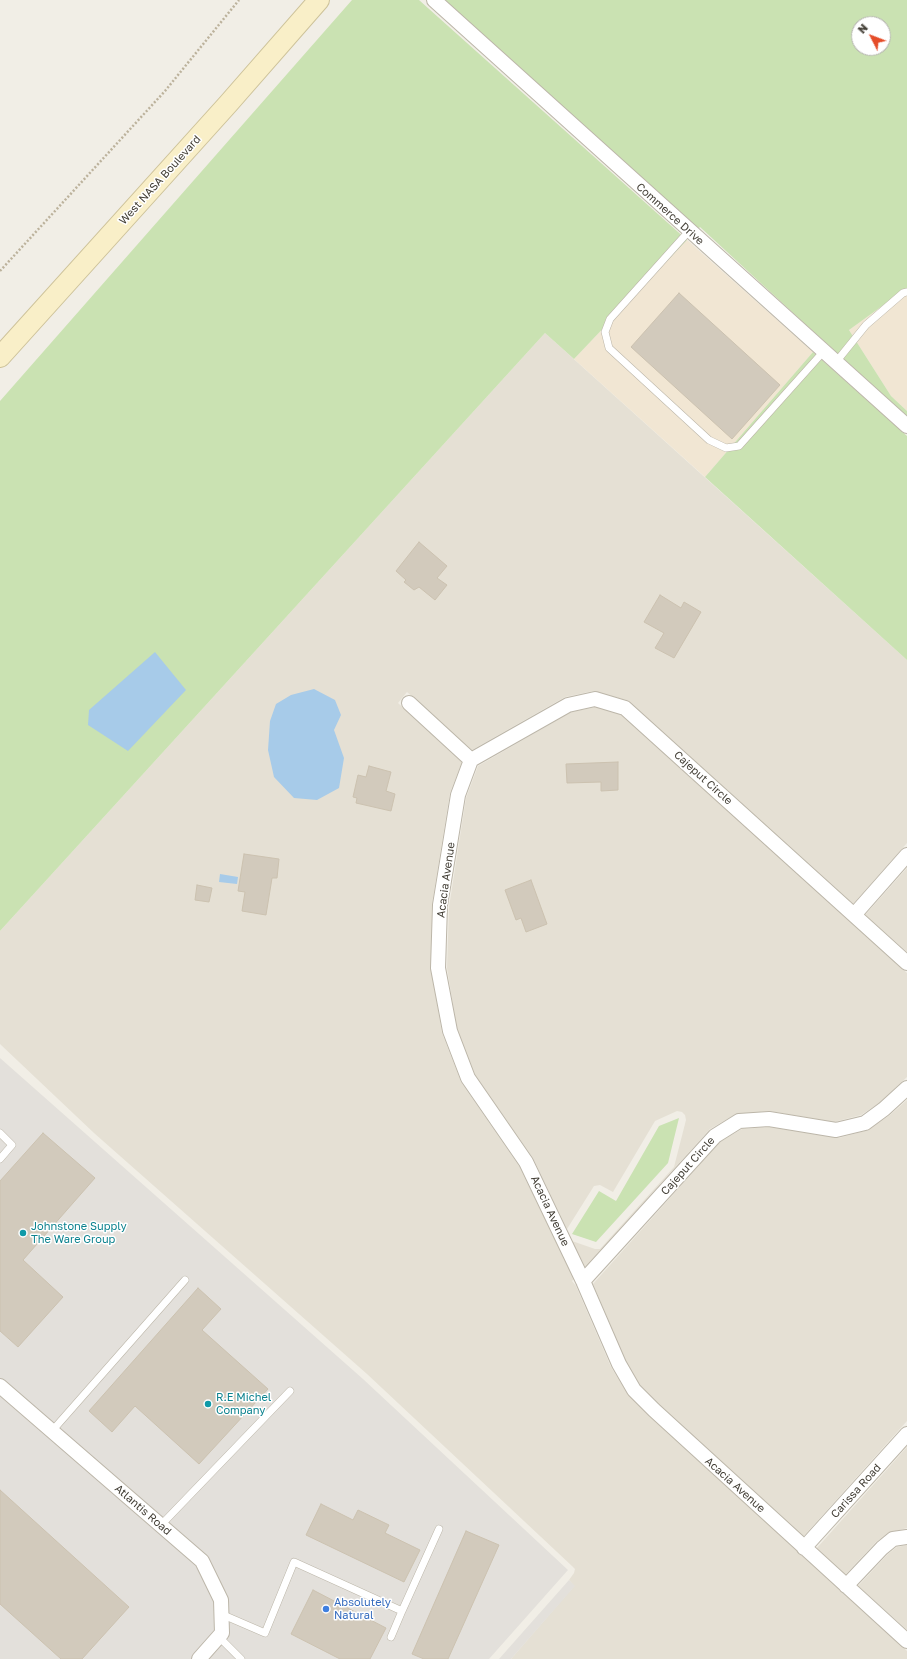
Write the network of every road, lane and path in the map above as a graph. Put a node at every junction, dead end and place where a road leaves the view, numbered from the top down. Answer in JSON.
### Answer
{"nodes":[{"id":1,"x":239,"y":0,"type":"edge"},
{"id":2,"x":319,"y":0,"type":"edge"},
{"id":3,"x":434,"y":0,"type":"edge"},
{"id":4,"x":689,"y":231,"type":"junction"},
{"id":5,"x":0,"y":271,"type":"edge"},
{"id":6,"x":907,"y":292,"type":"edge"},
{"id":7,"x":824,"y":351,"type":"junction"},
{"id":8,"x":0,"y":357,"type":"edge"},
{"id":9,"x":836,"y":362,"type":"junction"},
{"id":10,"x":907,"y":426,"type":"edge"},
{"id":11,"x":409,"y":703,"type":"dead end"},
{"id":12,"x":471,"y":760,"type":"junction"},
{"id":13,"x":907,"y":855,"type":"edge"},
{"id":14,"x":854,"y":915,"type":"junction"},
{"id":15,"x":907,"y":963,"type":"edge"},
{"id":16,"x":907,"y":1088,"type":"edge"},
{"id":17,"x":0,"y":1133,"type":"edge"},
{"id":18,"x":0,"y":1159,"type":"edge"},
{"id":19,"x":185,"y":1280,"type":"dead end"},
{"id":20,"x":583,"y":1282,"type":"junction"},
{"id":21,"x":0,"y":1386,"type":"edge"},
{"id":22,"x":290,"y":1391,"type":"dead end"},
{"id":23,"x":52,"y":1431,"type":"junction"},
{"id":24,"x":907,"y":1434,"type":"edge"},
{"id":25,"x":161,"y":1525,"type":"junction"},
{"id":26,"x":439,"y":1529,"type":"dead end"},
{"id":27,"x":907,"y":1537,"type":"edge"},
{"id":28,"x":804,"y":1548,"type":"junction"},
{"id":29,"x":846,"y":1586,"type":"junction"},
{"id":30,"x":402,"y":1612,"type":"junction"},
{"id":31,"x":221,"y":1614,"type":"junction"},
{"id":32,"x":219,"y":1637,"type":"junction"},
{"id":33,"x":391,"y":1637,"type":"dead end"},
{"id":34,"x":907,"y":1641,"type":"edge"},
{"id":35,"x":199,"y":1659,"type":"edge"},
{"id":36,"x":241,"y":1659,"type":"edge"}],
"edges":[{"from":1,"to":5,"type":"path"},
{"from":2,"to":8,"type":"main road","name":"West NASA Boulevard"},
{"from":3,"to":4,"type":"street","name":"Commerce Drive"},
{"from":4,"to":7,"type":"street","name":"Commerce Drive"},
{"from":4,"to":7,"type":"lane"},
{"from":6,"to":9,"type":"lane"},
{"from":7,"to":9,"type":"street","name":"Commerce Drive"},
{"from":9,"to":10,"type":"street","name":"Commerce Drive"},
{"from":11,"to":12,"type":"street"},
{"from":12,"to":14,"type":"street","name":"Cajeput Circle"},
{"from":12,"to":20,"type":"street","name":"Acacia Avenue"},
{"from":13,"to":14,"type":"street"},
{"from":14,"to":15,"type":"street","name":"Cajeput Circle"},
{"from":16,"to":20,"type":"street","name":"Cajeput Circle"},
{"from":17,"to":18,"type":"lane"},
{"from":19,"to":23,"type":"lane"},
{"from":20,"to":28,"type":"street","name":"Acacia Avenue"},
{"from":21,"to":23,"type":"street","name":"Atlantis Road"},
{"from":22,"to":25,"type":"lane"},
{"from":23,"to":25,"type":"street","name":"Atlantis Road"},
{"from":24,"to":28,"type":"street","name":"Carissa Road"},
{"from":25,"to":31,"type":"street","name":"Atlantis Road"},
{"from":26,"to":30,"type":"lane"},
{"from":27,"to":29,"type":"street"},
{"from":28,"to":29,"type":"street","name":"Acacia Avenue"},
{"from":29,"to":34,"type":"street","name":"Acacia Avenue"},
{"from":30,"to":31,"type":"lane"},
{"from":30,"to":33,"type":"lane"},
{"from":31,"to":32,"type":"street","name":"Atlantis Road"},
{"from":32,"to":35,"type":"street"},
{"from":32,"to":36,"type":"lane"}]}
